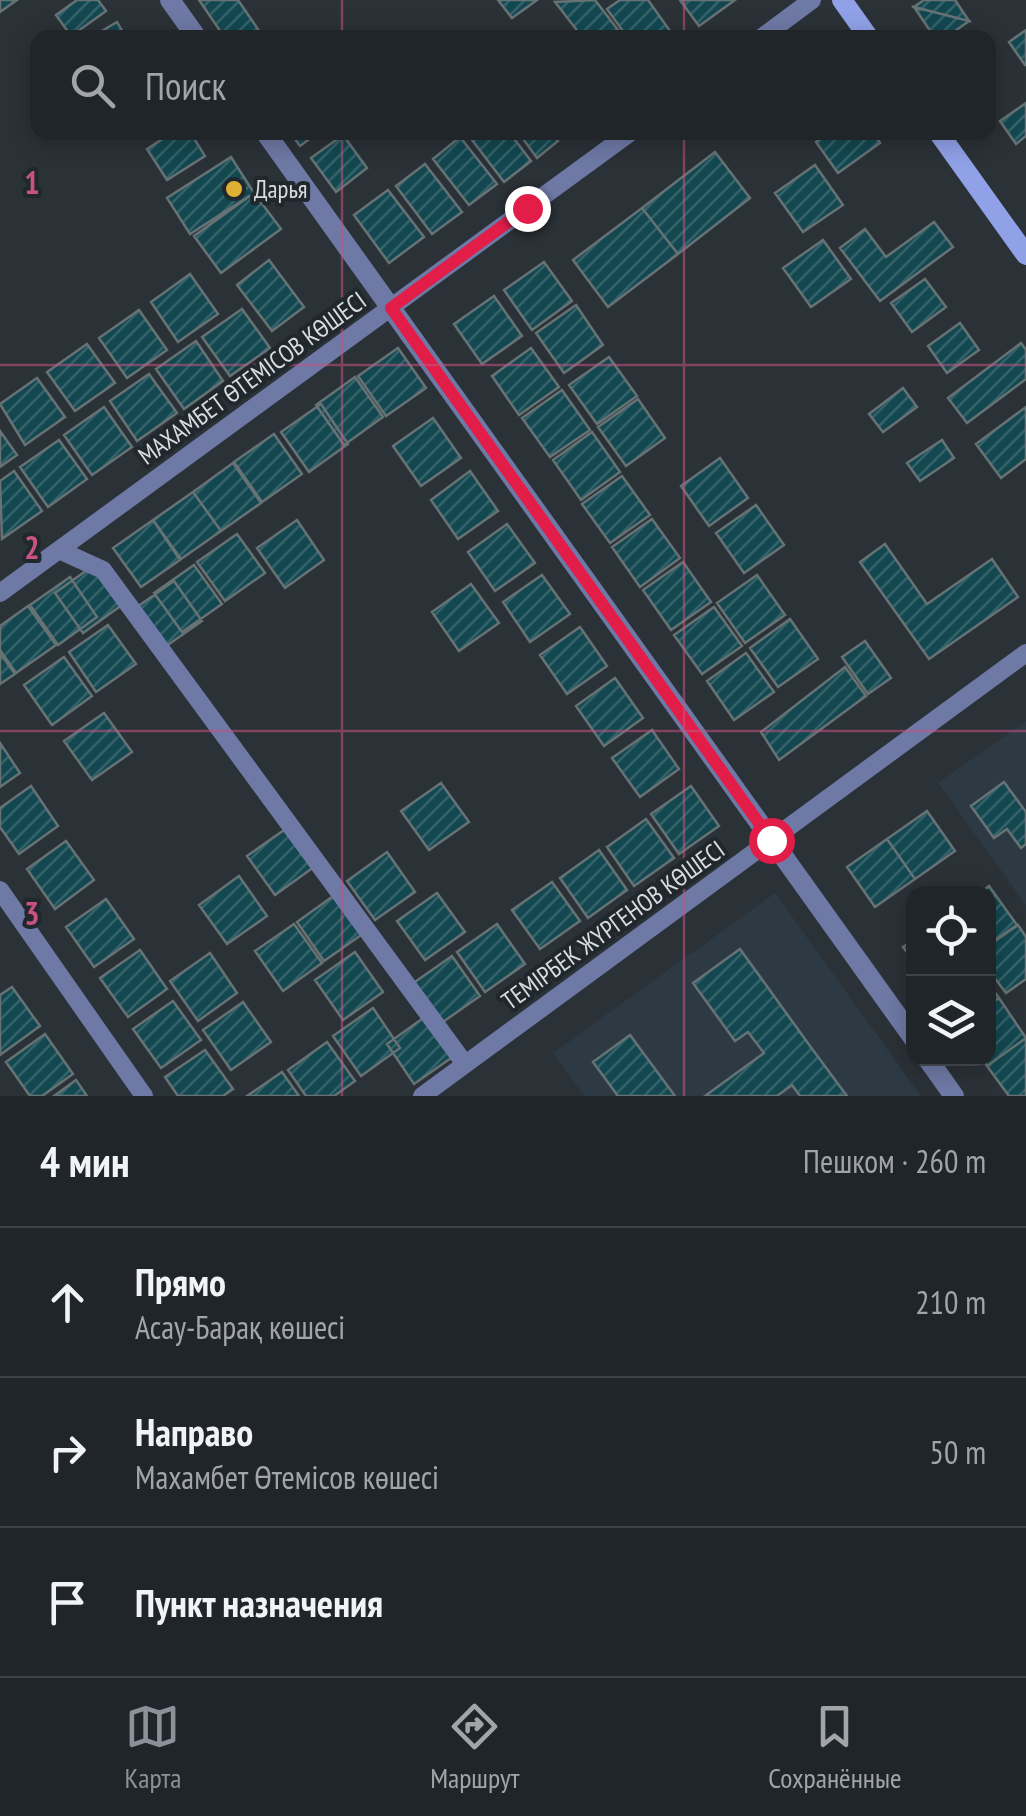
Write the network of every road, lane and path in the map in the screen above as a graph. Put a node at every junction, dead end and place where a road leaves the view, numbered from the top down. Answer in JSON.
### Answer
{"nodes":[{"id":1,"x":170,"y":0,"type":"edge"},
{"id":2,"x":812,"y":0,"type":"edge"},
{"id":3,"x":842,"y":0,"type":"edge"},
{"id":4,"x":191,"y":30,"type":"edge"},
{"id":5,"x":772,"y":30,"type":"edge"},
{"id":6,"x":864,"y":30,"type":"edge"},
{"id":7,"x":271,"y":140,"type":"edge"},
{"id":8,"x":620,"y":140,"type":"edge"},
{"id":9,"x":944,"y":140,"type":"edge"},
{"id":10,"x":1026,"y":256,"type":"edge"},
{"id":11,"x":391,"y":308,"type":"junction"},
{"id":12,"x":59,"y":550,"type":"junction"},
{"id":13,"x":0,"y":593,"type":"edge"},
{"id":14,"x":1026,"y":653,"type":"edge"},
{"id":15,"x":771,"y":840,"type":"junction"},
{"id":16,"x":0,"y":890,"type":"edge"},
{"id":17,"x":906,"y":1029,"type":"edge"},
{"id":18,"x":465,"y":1064,"type":"junction"},
{"id":19,"x":933,"y":1066,"type":"edge"},
{"id":20,"x":144,"y":1096,"type":"edge"},
{"id":21,"x":422,"y":1096,"type":"edge"},
{"id":22,"x":954,"y":1096,"type":"edge"}],
"edges":[{"from":1,"to":4,"type":"street"},
{"from":2,"to":5,"type":"street"},
{"from":3,"to":6,"type":"main road"},
{"from":7,"to":11,"type":"street"},
{"from":8,"to":11,"type":"street","name":"МАХАМБЕТ ӨТЕМІСОВ КӨШЕСІ"},
{"from":9,"to":10,"type":"main road"},
{"from":11,"to":12,"type":"street","name":"МАХАМБЕТ ӨТЕМІСОВ КӨШЕСІ"},
{"from":11,"to":15,"type":"street"},
{"from":12,"to":13,"type":"street","name":"МАХАМБЕТ ӨТЕМІСОВ КӨШЕСІ"},
{"from":12,"to":18,"type":"street"},
{"from":14,"to":15,"type":"street","name":"ТЕМІРБЕК ЖҮРГЕНОВ КӨШЕСІ"},
{"from":15,"to":17,"type":"street"},
{"from":15,"to":18,"type":"street","name":"ТЕМІРБЕК ЖҮРГЕНОВ КӨШЕСІ"},
{"from":16,"to":20,"type":"street"},
{"from":18,"to":21,"type":"street","name":"ТЕМІРБЕК ЖҮРГЕНОВ КӨШЕСІ"},
{"from":19,"to":22,"type":"street"}]}
